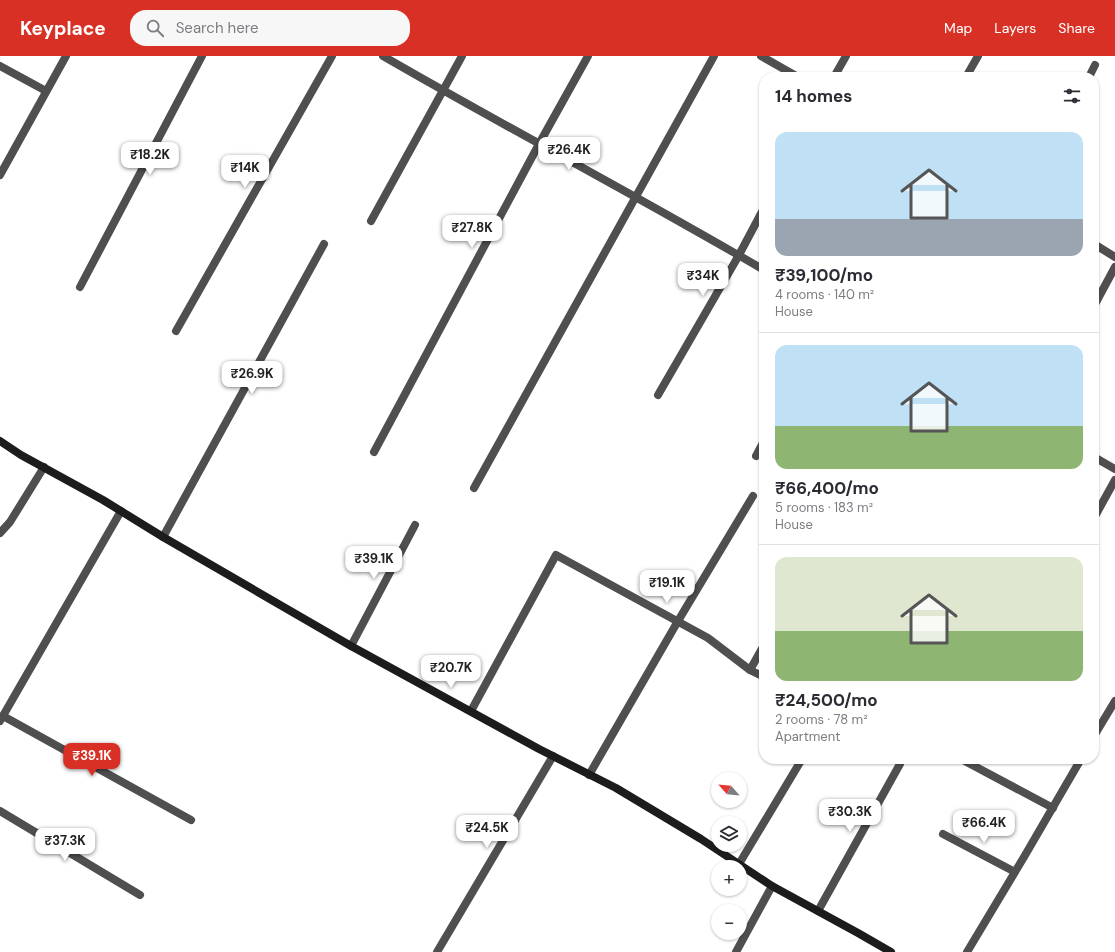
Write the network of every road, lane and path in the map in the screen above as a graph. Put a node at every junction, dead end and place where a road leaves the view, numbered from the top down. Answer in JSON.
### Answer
{"nodes":[{"id":1,"x":66,"y":56,"type":"edge"},
{"id":2,"x":202,"y":56,"type":"edge"},
{"id":3,"x":332,"y":56,"type":"edge"},
{"id":4,"x":383,"y":56,"type":"edge"},
{"id":5,"x":462,"y":56,"type":"edge"},
{"id":6,"x":588,"y":56,"type":"edge"},
{"id":7,"x":714,"y":56,"type":"edge"},
{"id":8,"x":761,"y":56,"type":"edge"},
{"id":9,"x":846,"y":56,"type":"edge"},
{"id":10,"x":978,"y":56,"type":"edge"},
{"id":11,"x":1095,"y":65,"type":"dead end"},
{"id":12,"x":0,"y":66,"type":"edge"},
{"id":13,"x":789,"y":72,"type":"edge"},
{"id":14,"x":837,"y":72,"type":"edge"},
{"id":15,"x":969,"y":72,"type":"edge"},
{"id":16,"x":1092,"y":72,"type":"edge"},
{"id":17,"x":46,"y":90,"type":"junction"},
{"id":18,"x":443,"y":91,"type":"junction"},
{"id":19,"x":540,"y":144,"type":"junction"},
{"id":20,"x":0,"y":175,"type":"edge"},
{"id":21,"x":636,"y":197,"type":"junction"},
{"id":22,"x":759,"y":217,"type":"edge"},
{"id":23,"x":371,"y":221,"type":"dead end"},
{"id":24,"x":324,"y":244,"type":"dead end"},
{"id":25,"x":1099,"y":247,"type":"edge"},
{"id":26,"x":739,"y":255,"type":"junction"},
{"id":27,"x":1115,"y":257,"type":"edge"},
{"id":28,"x":759,"y":267,"type":"edge"},
{"id":29,"x":1115,"y":267,"type":"edge"},
{"id":30,"x":80,"y":287,"type":"dead end"},
{"id":31,"x":1099,"y":297,"type":"edge"},
{"id":32,"x":176,"y":331,"type":"dead end"},
{"id":33,"x":658,"y":395,"type":"dead end"},
{"id":34,"x":0,"y":441,"type":"edge"},
{"id":35,"x":759,"y":450,"type":"edge"},
{"id":36,"x":374,"y":452,"type":"dead end"},
{"id":37,"x":756,"y":456,"type":"dead end"},
{"id":38,"x":1099,"y":460,"type":"edge"},
{"id":39,"x":44,"y":467,"type":"junction"},
{"id":40,"x":1115,"y":469,"type":"edge"},
{"id":41,"x":1115,"y":480,"type":"edge"},
{"id":42,"x":474,"y":488,"type":"dead end"},
{"id":43,"x":753,"y":496,"type":"dead end"},
{"id":44,"x":1099,"y":509,"type":"edge"},
{"id":45,"x":121,"y":511,"type":"junction"},
{"id":46,"x":415,"y":524,"type":"dead end"},
{"id":47,"x":0,"y":533,"type":"edge"},
{"id":48,"x":163,"y":537,"type":"junction"},
{"id":49,"x":678,"y":622,"type":"junction"},
{"id":50,"x":352,"y":646,"type":"junction"},
{"id":51,"x":759,"y":655,"type":"edge"},
{"id":52,"x":750,"y":670,"type":"junction"},
{"id":53,"x":759,"y":674,"type":"edge"},
{"id":54,"x":1115,"y":701,"type":"edge"},
{"id":55,"x":471,"y":711,"type":"junction"},
{"id":56,"x":2,"y":718,"type":"edge"},
{"id":57,"x":1099,"y":728,"type":"edge"},
{"id":58,"x":553,"y":756,"type":"junction"},
{"id":59,"x":799,"y":764,"type":"edge"},
{"id":60,"x":900,"y":764,"type":"dead end"},
{"id":61,"x":970,"y":764,"type":"edge"},
{"id":62,"x":1078,"y":764,"type":"edge"},
{"id":63,"x":589,"y":775,"type":"junction"},
{"id":64,"x":1053,"y":808,"type":"junction"},
{"id":65,"x":0,"y":811,"type":"edge"},
{"id":66,"x":191,"y":820,"type":"dead end"},
{"id":67,"x":943,"y":834,"type":"dead end"},
{"id":68,"x":733,"y":860,"type":"edge"},
{"id":69,"x":741,"y":860,"type":"edge"},
{"id":70,"x":747,"y":869,"type":"edge"},
{"id":71,"x":1015,"y":872,"type":"junction"},
{"id":72,"x":772,"y":886,"type":"junction"},
{"id":73,"x":140,"y":895,"type":"dead end"},
{"id":74,"x":818,"y":911,"type":"junction"},
{"id":75,"x":437,"y":952,"type":"edge"},
{"id":76,"x":736,"y":952,"type":"edge"},
{"id":77,"x":891,"y":952,"type":"edge"},
{"id":78,"x":967,"y":952,"type":"edge"}],
"edges":[{"from":1,"to":17,"type":"street"},
{"from":2,"to":30,"type":"street"},
{"from":3,"to":32,"type":"street"},
{"from":4,"to":18,"type":"street"},
{"from":5,"to":18,"type":"street"},
{"from":6,"to":19,"type":"street"},
{"from":7,"to":21,"type":"street"},
{"from":8,"to":13,"type":"street"},
{"from":9,"to":14,"type":"street"},
{"from":10,"to":15,"type":"street"},
{"from":11,"to":16,"type":"street"},
{"from":12,"to":17,"type":"street"},
{"from":17,"to":20,"type":"street"},
{"from":18,"to":19,"type":"street"},
{"from":18,"to":23,"type":"street"},
{"from":19,"to":21,"type":"street"},
{"from":19,"to":36,"type":"street"},
{"from":21,"to":26,"type":"street"},
{"from":21,"to":42,"type":"street"},
{"from":22,"to":26,"type":"street"},
{"from":24,"to":48,"type":"street"},
{"from":25,"to":27,"type":"street"},
{"from":26,"to":28,"type":"street"},
{"from":26,"to":33,"type":"street"},
{"from":29,"to":31,"type":"street"},
{"from":34,"to":39,"type":"street"},
{"from":35,"to":37,"type":"street"},
{"from":38,"to":40,"type":"street"},
{"from":39,"to":45,"type":"street"},
{"from":39,"to":47,"type":"street"},
{"from":41,"to":44,"type":"street"},
{"from":43,"to":49,"type":"street"},
{"from":45,"to":48,"type":"street"},
{"from":45,"to":56,"type":"street"},
{"from":46,"to":50,"type":"street"},
{"from":48,"to":50,"type":"street"},
{"from":49,"to":52,"type":"street"},
{"from":49,"to":55,"type":"street"},
{"from":49,"to":63,"type":"street"},
{"from":50,"to":55,"type":"street"},
{"from":51,"to":52,"type":"street"},
{"from":52,"to":53,"type":"street"},
{"from":54,"to":57,"type":"street"},
{"from":55,"to":58,"type":"street"},
{"from":56,"to":66,"type":"street"},
{"from":58,"to":63,"type":"street"},
{"from":58,"to":75,"type":"street"},
{"from":59,"to":69,"type":"street"},
{"from":60,"to":74,"type":"street"},
{"from":61,"to":64,"type":"street"},
{"from":62,"to":64,"type":"street"},
{"from":63,"to":68,"type":"street"},
{"from":64,"to":71,"type":"street"},
{"from":65,"to":73,"type":"street"},
{"from":67,"to":71,"type":"street"},
{"from":70,"to":72,"type":"street"},
{"from":71,"to":78,"type":"street"},
{"from":72,"to":74,"type":"street"},
{"from":72,"to":76,"type":"street"},
{"from":74,"to":77,"type":"street"}]}
